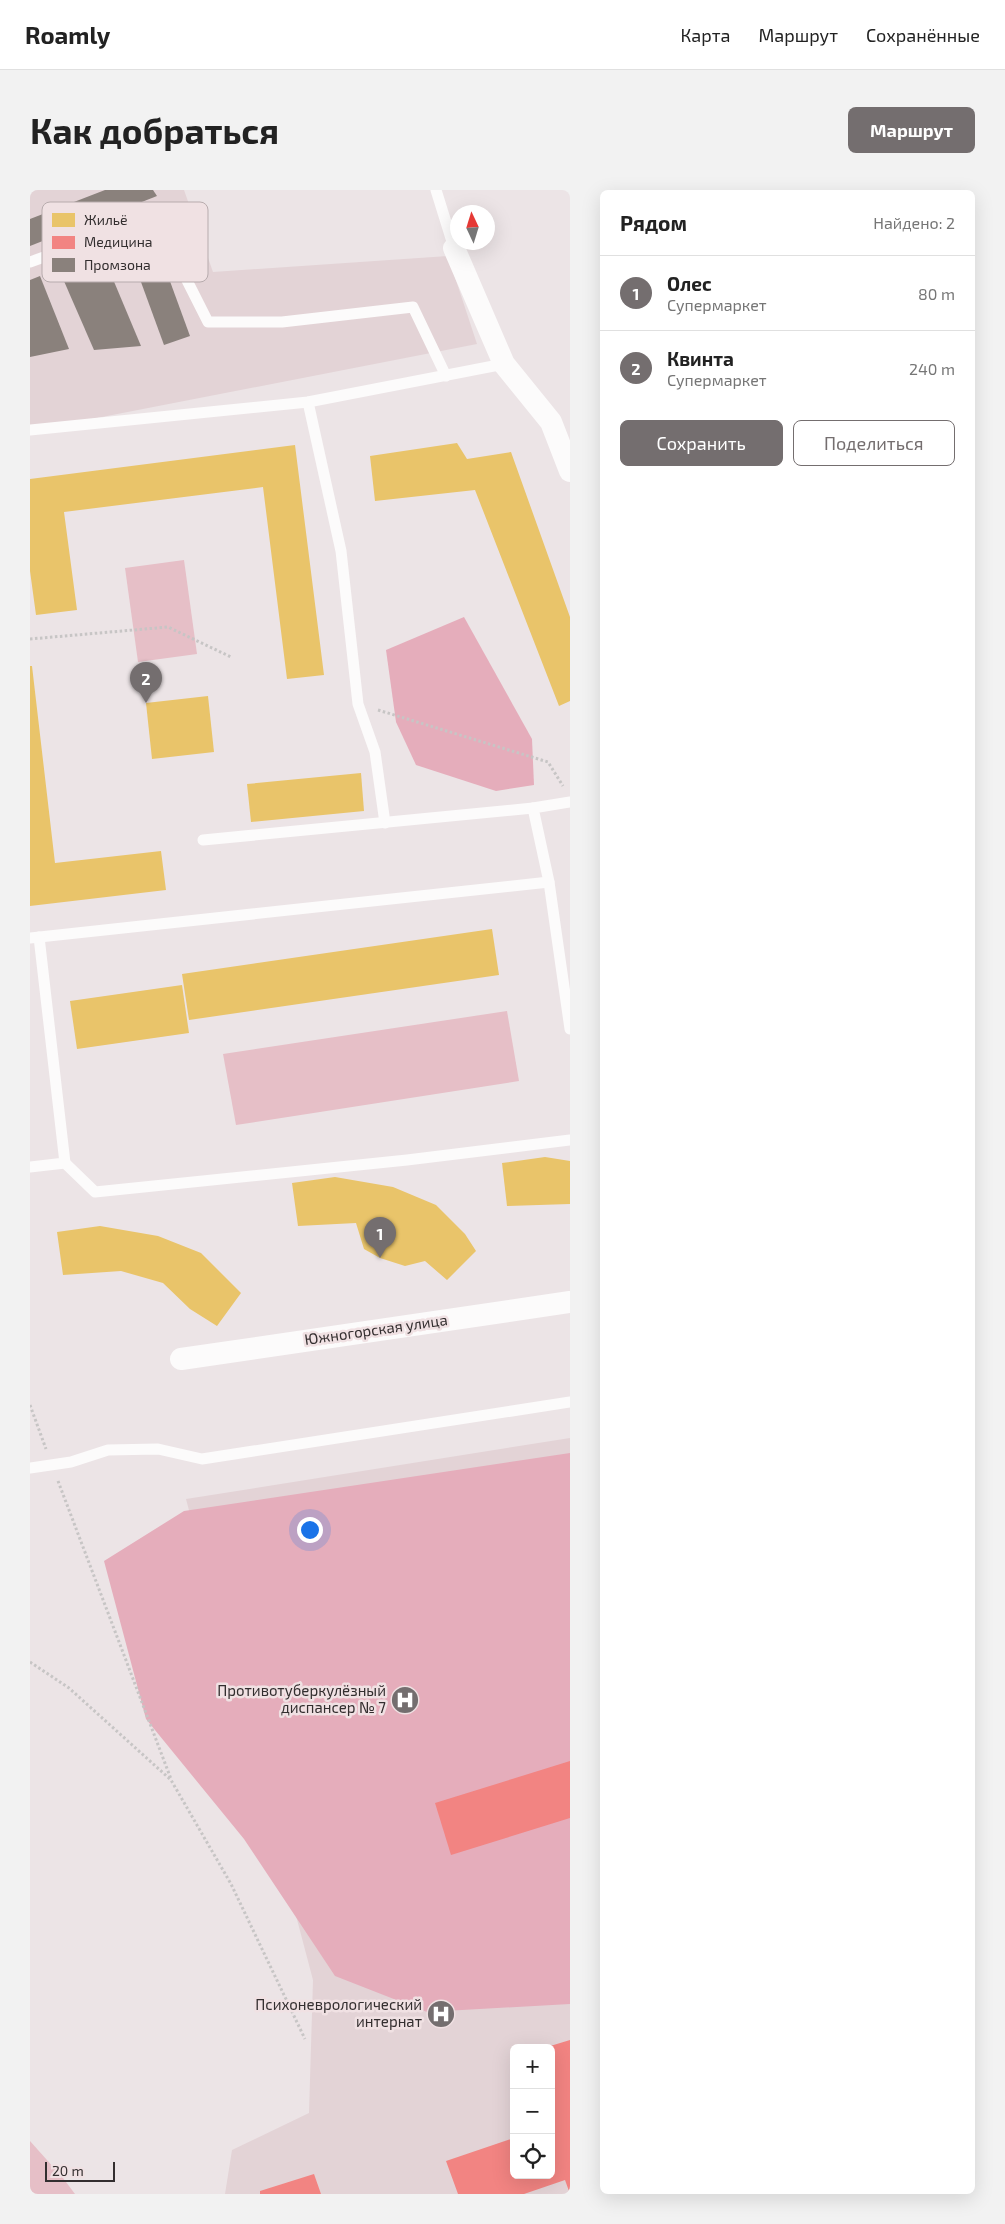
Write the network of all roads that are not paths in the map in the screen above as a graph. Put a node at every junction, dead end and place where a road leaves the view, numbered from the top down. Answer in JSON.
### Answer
{"nodes":[{"id":1,"x":436,"y":190,"type":"edge"},
{"id":2,"x":450,"y":235,"type":"edge"},
{"id":3,"x":455,"y":250,"type":"edge"},
{"id":4,"x":42,"y":258,"type":"edge"},
{"id":5,"x":30,"y":262,"type":"edge"},
{"id":6,"x":188,"y":282,"type":"edge"},
{"id":7,"x":504,"y":364,"type":"junction"},
{"id":8,"x":446,"y":376,"type":"junction"},
{"id":9,"x":308,"y":402,"type":"junction"},
{"id":10,"x":30,"y":430,"type":"edge"},
{"id":11,"x":570,"y":471,"type":"edge"},
{"id":12,"x":570,"y":802,"type":"edge"},
{"id":13,"x":533,"y":808,"type":"junction"},
{"id":14,"x":385,"y":823,"type":"junction"},
{"id":15,"x":203,"y":840,"type":"dead end"},
{"id":16,"x":549,"y":882,"type":"junction"},
{"id":17,"x":34,"y":938,"type":"edge"},
{"id":18,"x":570,"y":1029,"type":"edge"},
{"id":19,"x":570,"y":1140,"type":"edge"},
{"id":20,"x":65,"y":1163,"type":"junction"},
{"id":21,"x":30,"y":1168,"type":"edge"},
{"id":22,"x":570,"y":1302,"type":"edge"},
{"id":23,"x":182,"y":1359,"type":"dead end"},
{"id":24,"x":570,"y":1402,"type":"edge"},
{"id":25,"x":30,"y":1468,"type":"edge"}],
"edges":[{"from":1,"to":2,"type":"lane"},
{"from":3,"to":7,"type":"street"},
{"from":4,"to":5,"type":"lane"},
{"from":6,"to":8,"type":"lane"},
{"from":7,"to":8,"type":"lane"},
{"from":7,"to":11,"type":"street"},
{"from":8,"to":9,"type":"lane"},
{"from":9,"to":10,"type":"lane"},
{"from":9,"to":14,"type":"lane"},
{"from":12,"to":13,"type":"lane"},
{"from":13,"to":14,"type":"lane"},
{"from":13,"to":16,"type":"lane"},
{"from":14,"to":15,"type":"lane"},
{"from":16,"to":17,"type":"lane"},
{"from":16,"to":18,"type":"lane"},
{"from":17,"to":20,"type":"lane"},
{"from":19,"to":20,"type":"lane"},
{"from":20,"to":21,"type":"lane"},
{"from":22,"to":23,"type":"street","name":"Южногорская улица"},
{"from":24,"to":25,"type":"lane"}]}
